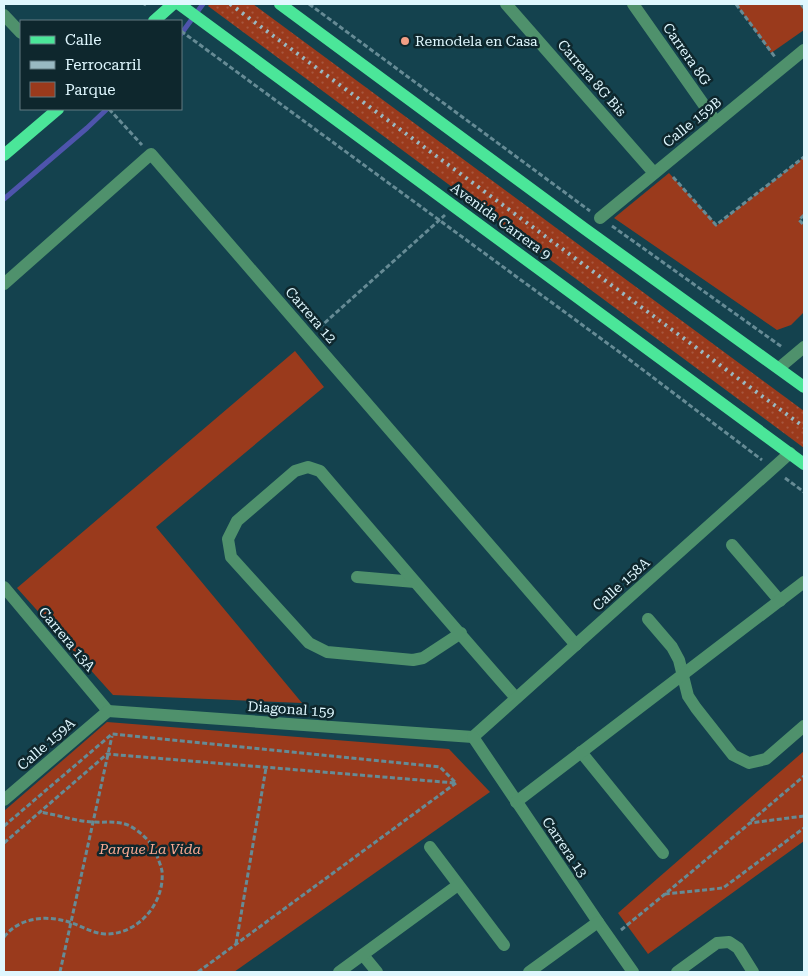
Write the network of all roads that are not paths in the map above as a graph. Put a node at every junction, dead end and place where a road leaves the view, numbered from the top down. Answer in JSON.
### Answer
{"nodes":[{"id":1,"x":173,"y":4,"type":"edge"},
{"id":2,"x":179,"y":4,"type":"edge"},
{"id":3,"x":280,"y":4,"type":"edge"},
{"id":4,"x":506,"y":4,"type":"edge"},
{"id":5,"x":633,"y":4,"type":"edge"},
{"id":6,"x":4,"y":15,"type":"edge"},
{"id":7,"x":155,"y":20,"type":"edge"},
{"id":8,"x":20,"y":32,"type":"edge"},
{"id":9,"x":804,"y":50,"type":"edge"},
{"id":10,"x":57,"y":110,"type":"edge"},
{"id":11,"x":716,"y":122,"type":"junction"},
{"id":12,"x":4,"y":156,"type":"edge"},
{"id":13,"x":658,"y":169,"type":"junction"},
{"id":14,"x":600,"y":218,"type":"road end"},
{"id":15,"x":4,"y":284,"type":"edge"},
{"id":16,"x":804,"y":347,"type":"edge"},
{"id":17,"x":779,"y":368,"type":"junction"},
{"id":18,"x":804,"y":386,"type":"edge"},
{"id":19,"x":790,"y":453,"type":"junction"},
{"id":20,"x":804,"y":464,"type":"edge"},
{"id":21,"x":732,"y":545,"type":"dead end"},
{"id":22,"x":357,"y":577,"type":"dead end"},
{"id":23,"x":415,"y":582,"type":"junction"},
{"id":24,"x":804,"y":582,"type":"edge"},
{"id":25,"x":4,"y":587,"type":"edge"},
{"id":26,"x":780,"y":602,"type":"junction"},
{"id":27,"x":648,"y":619,"type":"dead end"},
{"id":28,"x":461,"y":633,"type":"junction"},
{"id":29,"x":576,"y":645,"type":"junction"},
{"id":30,"x":682,"y":676,"type":"junction"},
{"id":31,"x":516,"y":698,"type":"junction"},
{"id":32,"x":108,"y":711,"type":"junction"},
{"id":33,"x":804,"y":726,"type":"edge"},
{"id":34,"x":473,"y":737,"type":"junction"},
{"id":35,"x":581,"y":752,"type":"junction"},
{"id":36,"x":4,"y":800,"type":"edge"},
{"id":37,"x":516,"y":802,"type":"junction"},
{"id":38,"x":430,"y":847,"type":"dead end"},
{"id":39,"x":663,"y":853,"type":"dead end"},
{"id":40,"x":458,"y":885,"type":"junction"},
{"id":41,"x":598,"y":922,"type":"junction"},
{"id":42,"x":504,"y":945,"type":"dead end"},
{"id":43,"x":364,"y":954,"type":"junction"},
{"id":44,"x":339,"y":972,"type":"edge"},
{"id":45,"x":377,"y":972,"type":"edge"},
{"id":46,"x":529,"y":972,"type":"edge"},
{"id":47,"x":633,"y":972,"type":"edge"},
{"id":48,"x":677,"y":972,"type":"edge"},
{"id":49,"x":753,"y":972,"type":"edge"}],
"edges":[{"from":1,"to":7,"type":"main road"},
{"from":2,"to":19,"type":"main road","name":"Avenida Carrera 9"},
{"from":3,"to":17,"type":"main road"},
{"from":4,"to":13,"type":"street","name":"Carrera 8G Bis"},
{"from":5,"to":11,"type":"street","name":"Carrera 8G"},
{"from":6,"to":8,"type":"street"},
{"from":9,"to":11,"type":"street","name":"Calle 159B"},
{"from":10,"to":12,"type":"main road"},
{"from":11,"to":13,"type":"street","name":"Calle 159B"},
{"from":13,"to":14,"type":"street","name":"Calle 159B"},
{"from":15,"to":29,"type":"street","name":"Carrera 12"},
{"from":16,"to":17,"type":"street"},
{"from":17,"to":18,"type":"main road"},
{"from":19,"to":20,"type":"main road","name":"Avenida Carrera 9"},
{"from":19,"to":29,"type":"street","name":"Calle 158A"},
{"from":21,"to":26,"type":"street"},
{"from":22,"to":23,"type":"street"},
{"from":23,"to":28,"type":"street"},
{"from":23,"to":28,"type":"street"},
{"from":24,"to":26,"type":"street"},
{"from":25,"to":32,"type":"street","name":"Carrera 13A"},
{"from":26,"to":30,"type":"street"},
{"from":27,"to":30,"type":"street"},
{"from":28,"to":31,"type":"street"},
{"from":29,"to":31,"type":"street","name":"Calle 158A"},
{"from":30,"to":33,"type":"street"},
{"from":30,"to":35,"type":"street"},
{"from":31,"to":34,"type":"street","name":"Calle 158A"},
{"from":32,"to":34,"type":"street","name":"Diagonal 159"},
{"from":32,"to":36,"type":"street","name":"Calle 159A"},
{"from":34,"to":37,"type":"street","name":"Carrera 13"},
{"from":35,"to":37,"type":"street"},
{"from":35,"to":39,"type":"street"},
{"from":37,"to":41,"type":"street","name":"Carrera 13"},
{"from":38,"to":40,"type":"street"},
{"from":40,"to":42,"type":"street"},
{"from":40,"to":43,"type":"street"},
{"from":41,"to":46,"type":"street"},
{"from":41,"to":47,"type":"street","name":"Carrera 13"},
{"from":43,"to":44,"type":"street"},
{"from":43,"to":45,"type":"street"},
{"from":48,"to":49,"type":"street"}]}
